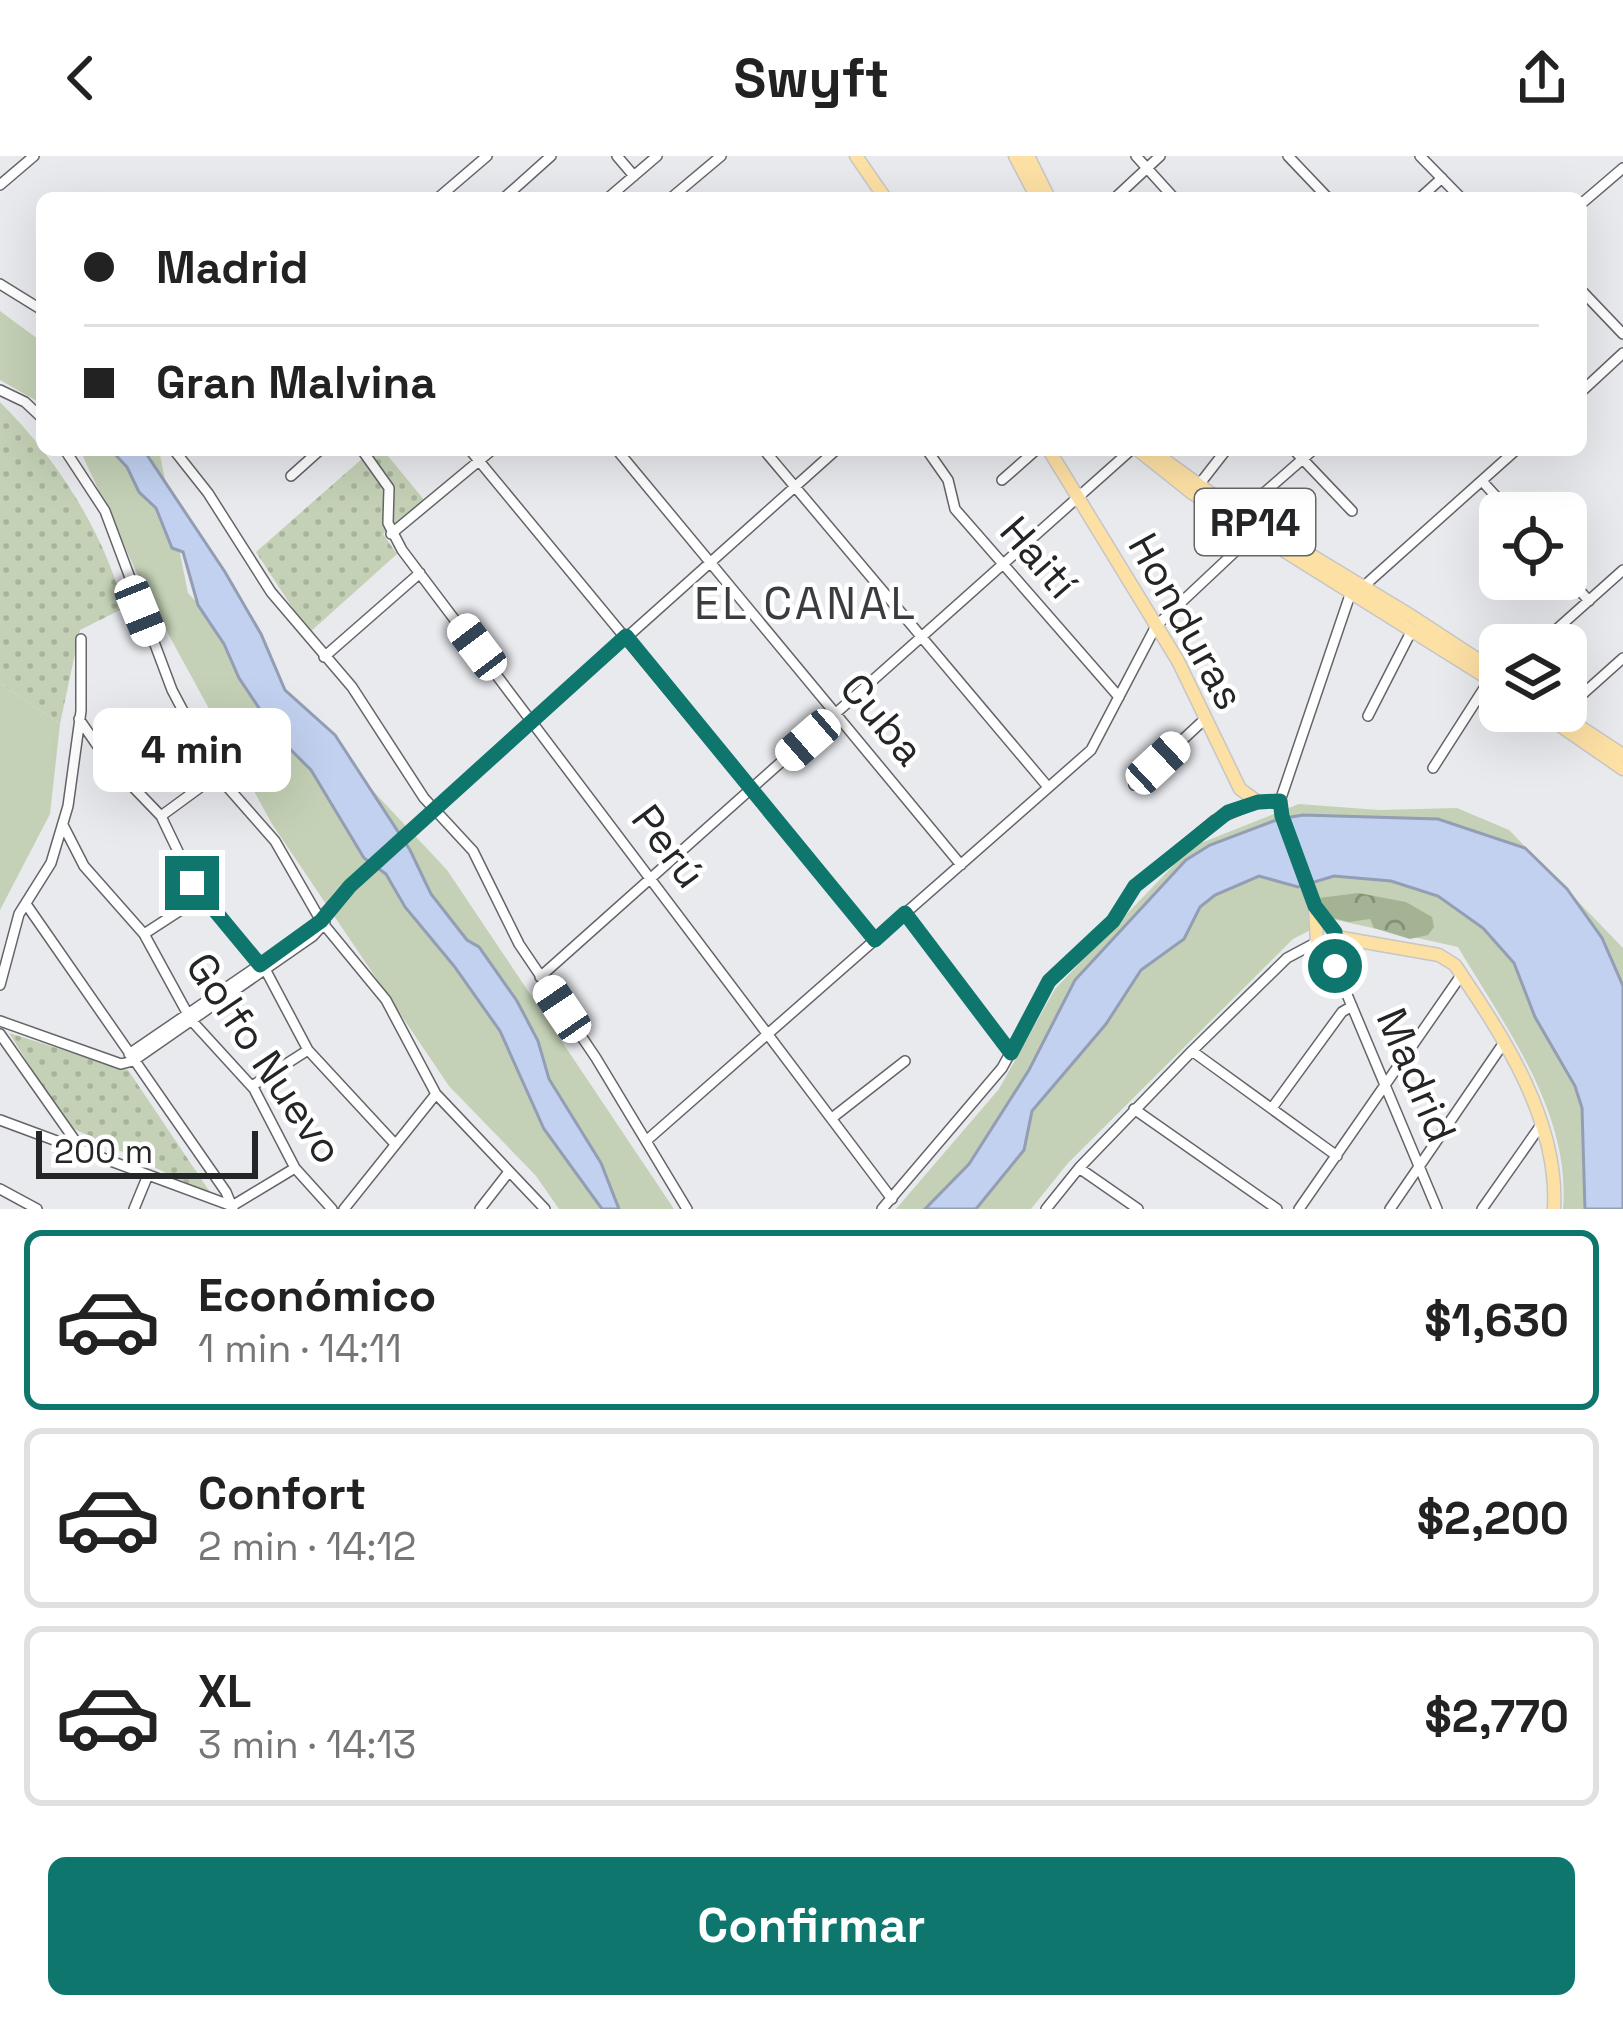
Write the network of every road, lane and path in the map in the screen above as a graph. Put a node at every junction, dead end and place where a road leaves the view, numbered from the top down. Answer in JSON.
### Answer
{"nodes":[{"id":1,"x":34,"y":156,"type":"edge"},
{"id":2,"x":487,"y":156,"type":"edge"},
{"id":3,"x":551,"y":156,"type":"edge"},
{"id":4,"x":617,"y":156,"type":"edge"},
{"id":5,"x":657,"y":156,"type":"edge"},
{"id":6,"x":721,"y":156,"type":"edge"},
{"id":7,"x":856,"y":156,"type":"edge"},
{"id":8,"x":1015,"y":156,"type":"edge"},
{"id":9,"x":1028,"y":156,"type":"edge"},
{"id":10,"x":1136,"y":156,"type":"edge"},
{"id":11,"x":1160,"y":156,"type":"edge"},
{"id":12,"x":1288,"y":156,"type":"edge"},
{"id":13,"x":1420,"y":156,"type":"edge"},
{"id":14,"x":1147,"y":168,"type":"junction"},
{"id":15,"x":1623,"y":168,"type":"edge"},
{"id":16,"x":634,"y":176,"type":"junction"},
{"id":17,"x":1442,"y":178,"type":"junction"},
{"id":18,"x":1,"y":182,"type":"edge"},
{"id":19,"x":445,"y":192,"type":"edge"},
{"id":20,"x":511,"y":192,"type":"edge"},
{"id":21,"x":615,"y":192,"type":"edge"},
{"id":22,"x":678,"y":192,"type":"edge"},
{"id":23,"x":881,"y":192,"type":"edge"},
{"id":24,"x":1038,"y":192,"type":"edge"},
{"id":25,"x":1039,"y":192,"type":"edge"},
{"id":26,"x":1121,"y":192,"type":"edge"},
{"id":27,"x":1169,"y":192,"type":"edge"},
{"id":28,"x":1322,"y":192,"type":"edge"},
{"id":29,"x":1427,"y":192,"type":"edge"},
{"id":30,"x":1455,"y":192,"type":"edge"},
{"id":31,"x":1587,"y":199,"type":"edge"},
{"id":32,"x":0,"y":284,"type":"edge"},
{"id":33,"x":1587,"y":296,"type":"edge"},
{"id":34,"x":36,"y":306,"type":"edge"},
{"id":35,"x":1623,"y":334,"type":"edge"},
{"id":36,"x":1623,"y":353,"type":"edge"},
{"id":37,"x":1587,"y":386,"type":"edge"},
{"id":38,"x":0,"y":390,"type":"edge"},
{"id":39,"x":36,"y":412,"type":"edge"},
{"id":40,"x":69,"y":456,"type":"edge"},
{"id":41,"x":178,"y":456,"type":"edge"},
{"id":42,"x":313,"y":456,"type":"edge"},
{"id":43,"x":366,"y":456,"type":"edge"},
{"id":44,"x":475,"y":456,"type":"edge"},
{"id":45,"x":485,"y":456,"type":"edge"},
{"id":46,"x":622,"y":456,"type":"edge"},
{"id":47,"x":769,"y":456,"type":"edge"},
{"id":48,"x":829,"y":456,"type":"edge"},
{"id":49,"x":931,"y":456,"type":"edge"},
{"id":50,"x":1029,"y":456,"type":"edge"},
{"id":51,"x":1052,"y":456,"type":"edge"},
{"id":52,"x":1128,"y":456,"type":"edge"},
{"id":53,"x":1143,"y":456,"type":"edge"},
{"id":54,"x":1159,"y":456,"type":"edge"},
{"id":55,"x":1221,"y":456,"type":"edge"},
{"id":56,"x":1299,"y":456,"type":"edge"},
{"id":57,"x":1307,"y":456,"type":"edge"},
{"id":58,"x":1509,"y":456,"type":"edge"},
{"id":59,"x":1303,"y":460,"type":"junction"},
{"id":60,"x":479,"y":461,"type":"junction"},
{"id":61,"x":291,"y":476,"type":"dead end"},
{"id":62,"x":1002,"y":480,"type":"dead end"},
{"id":63,"x":1482,"y":481,"type":"junction"},
{"id":64,"x":1198,"y":486,"type":"junction"},
{"id":65,"x":794,"y":487,"type":"junction"},
{"id":66,"x":1492,"y":492,"type":"edge"},
{"id":67,"x":1079,"y":498,"type":"junction"},
{"id":68,"x":1352,"y":511,"type":"dead end"},
{"id":69,"x":1241,"y":513,"type":"junction"},
{"id":70,"x":1256,"y":532,"type":"junction"},
{"id":71,"x":391,"y":534,"type":"junction"},
{"id":72,"x":711,"y":560,"type":"junction"},
{"id":73,"x":1003,"y":568,"type":"junction"},
{"id":74,"x":1623,"y":570,"type":"edge"},
{"id":75,"x":420,"y":573,"type":"junction"},
{"id":76,"x":1358,"y":589,"type":"junction"},
{"id":77,"x":1587,"y":599,"type":"edge"},
{"id":78,"x":1589,"y":601,"type":"junction"},
{"id":79,"x":1412,"y":623,"type":"junction"},
{"id":80,"x":1563,"y":624,"type":"edge"},
{"id":81,"x":1156,"y":626,"type":"junction"},
{"id":82,"x":626,"y":636,"type":"junction"},
{"id":83,"x":81,"y":638,"type":"dead end"},
{"id":84,"x":922,"y":639,"type":"junction"},
{"id":85,"x":324,"y":657,"type":"junction"},
{"id":86,"x":1623,"y":658,"type":"edge"},
{"id":87,"x":1479,"y":668,"type":"edge"},
{"id":88,"x":1587,"y":689,"type":"edge"},
{"id":89,"x":1119,"y":697,"type":"junction"},
{"id":90,"x":1479,"y":705,"type":"edge"},
{"id":91,"x":836,"y":714,"type":"junction"},
{"id":92,"x":1368,"y":716,"type":"dead end"},
{"id":93,"x":80,"y":718,"type":"junction"},
{"id":94,"x":1206,"y":718,"type":"junction"},
{"id":95,"x":534,"y":722,"type":"junction"},
{"id":96,"x":1587,"y":729,"type":"edge"},
{"id":97,"x":1570,"y":732,"type":"edge"},
{"id":98,"x":1623,"y":755,"type":"edge"},
{"id":99,"x":1433,"y":768,"type":"dead end"},
{"id":100,"x":1623,"y":769,"type":"edge"},
{"id":101,"x":217,"y":775,"type":"junction"},
{"id":102,"x":1134,"y":785,"type":"dead end"},
{"id":103,"x":1048,"y":787,"type":"junction"},
{"id":104,"x":750,"y":790,"type":"junction"},
{"id":105,"x":1280,"y":801,"type":"junction"},
{"id":106,"x":1258,"y":802,"type":"junction"},
{"id":107,"x":435,"y":811,"type":"junction"},
{"id":108,"x":161,"y":816,"type":"junction"},
{"id":109,"x":1282,"y":816,"type":"joint"},
{"id":110,"x":63,"y":825,"type":"junction"},
{"id":111,"x":961,"y":865,"type":"junction"},
{"id":112,"x":652,"y":878,"type":"junction"},
{"id":113,"x":201,"y":897,"type":"junction"},
{"id":114,"x":26,"y":904,"type":"junction"},
{"id":115,"x":905,"y":913,"type":"junction"},
{"id":116,"x":323,"y":923,"type":"junction"},
{"id":117,"x":144,"y":934,"type":"junction"},
{"id":118,"x":1326,"y":938,"type":"junction"},
{"id":119,"x":875,"y":940,"type":"junction"},
{"id":120,"x":262,"y":967,"type":"junction"},
{"id":121,"x":1462,"y":974,"type":"junction"},
{"id":122,"x":540,"y":977,"type":"junction"},
{"id":123,"x":0,"y":985,"type":"edge"},
{"id":124,"x":1352,"y":1006,"type":"junction"},
{"id":125,"x":190,"y":1018,"type":"junction"},
{"id":126,"x":0,"y":1021,"type":"edge"},
{"id":127,"x":0,"y":1034,"type":"edge"},
{"id":128,"x":769,"y":1034,"type":"junction"},
{"id":129,"x":1503,"y":1044,"type":"junction"},
{"id":130,"x":308,"y":1050,"type":"junction"},
{"id":131,"x":1192,"y":1051,"type":"junction"},
{"id":132,"x":1011,"y":1053,"type":"junction"},
{"id":133,"x":131,"y":1058,"type":"junction"},
{"id":134,"x":905,"y":1061,"type":"dead end"},
{"id":135,"x":252,"y":1086,"type":"junction"},
{"id":136,"x":1386,"y":1088,"type":"junction"},
{"id":137,"x":436,"y":1094,"type":"junction"},
{"id":138,"x":1272,"y":1108,"type":"junction"},
{"id":139,"x":1134,"y":1109,"type":"junction"},
{"id":140,"x":832,"y":1118,"type":"junction"},
{"id":141,"x":0,"y":1120,"type":"edge"},
{"id":142,"x":1541,"y":1125,"type":"junction"},
{"id":143,"x":646,"y":1141,"type":"junction"},
{"id":144,"x":395,"y":1144,"type":"junction"},
{"id":145,"x":81,"y":1149,"type":"junction"},
{"id":146,"x":1337,"y":1156,"type":"junction"},
{"id":147,"x":1419,"y":1167,"type":"junction"},
{"id":148,"x":295,"y":1168,"type":"junction"},
{"id":149,"x":1079,"y":1168,"type":"junction"},
{"id":150,"x":508,"y":1173,"type":"junction"},
{"id":151,"x":148,"y":1175,"type":"junction"},
{"id":152,"x":0,"y":1189,"type":"edge"},
{"id":153,"x":892,"y":1199,"type":"junction"},
{"id":154,"x":232,"y":1207,"type":"edge"},
{"id":155,"x":38,"y":1209,"type":"edge"},
{"id":156,"x":134,"y":1209,"type":"edge"},
{"id":157,"x":332,"y":1209,"type":"edge"},
{"id":158,"x":344,"y":1209,"type":"edge"},
{"id":159,"x":480,"y":1209,"type":"edge"},
{"id":160,"x":545,"y":1209,"type":"edge"},
{"id":161,"x":687,"y":1209,"type":"edge"},
{"id":162,"x":882,"y":1209,"type":"edge"},
{"id":163,"x":1046,"y":1209,"type":"edge"},
{"id":164,"x":1138,"y":1209,"type":"edge"},
{"id":165,"x":1277,"y":1209,"type":"edge"},
{"id":166,"x":1299,"y":1209,"type":"edge"},
{"id":167,"x":1390,"y":1209,"type":"edge"},
{"id":168,"x":1436,"y":1209,"type":"edge"},
{"id":169,"x":1483,"y":1209,"type":"edge"},
{"id":170,"x":1554,"y":1209,"type":"edge"}],
"edges":[{"from":1,"to":18,"type":"street"},
{"from":2,"to":19,"type":"street"},
{"from":3,"to":20,"type":"street"},
{"from":4,"to":16,"type":"street"},
{"from":5,"to":16,"type":"street"},
{"from":6,"to":22,"type":"street"},
{"from":7,"to":23,"type":"main road"},
{"from":8,"to":24,"type":"main road"},
{"from":9,"to":25,"type":"main road"},
{"from":10,"to":14,"type":"street"},
{"from":11,"to":14,"type":"street"},
{"from":12,"to":28,"type":"street"},
{"from":13,"to":17,"type":"street"},
{"from":14,"to":26,"type":"street"},
{"from":14,"to":27,"type":"street"},
{"from":15,"to":31,"type":"street"},
{"from":16,"to":21,"type":"street"},
{"from":17,"to":29,"type":"street"},
{"from":17,"to":30,"type":"street"},
{"from":32,"to":34,"type":"street"},
{"from":33,"to":35,"type":"street"},
{"from":36,"to":37,"type":"street"},
{"from":38,"to":39,"type":"street"},
{"from":40,"to":101,"type":"street"},
{"from":41,"to":85,"type":"street"},
{"from":42,"to":61,"type":"street"},
{"from":43,"to":71,"type":"street"},
{"from":44,"to":60,"type":"street"},
{"from":45,"to":60,"type":"street"},
{"from":46,"to":72,"type":"street","name":"Cuba"},
{"from":47,"to":65,"type":"street"},
{"from":48,"to":65,"type":"street"},
{"from":49,"to":73,"type":"street","name":"Haití"},
{"from":50,"to":62,"type":"street"},
{"from":51,"to":67,"type":"main road","name":"Honduras"},
{"from":52,"to":67,"type":"street"},
{"from":53,"to":70,"type":"main road","number":"RP14"},
{"from":54,"to":64,"type":"main road","number":"RP14"},
{"from":55,"to":64,"type":"street"},
{"from":56,"to":59,"type":"street"},
{"from":57,"to":59,"type":"street"},
{"from":58,"to":63,"type":"street"},
{"from":59,"to":68,"type":"street"},
{"from":59,"to":69,"type":"street"},
{"from":60,"to":71,"type":"street"},
{"from":60,"to":82,"type":"street"},
{"from":63,"to":66,"type":"street"},
{"from":63,"to":76,"type":"street"},
{"from":64,"to":69,"type":"main road","number":"RP14"},
{"from":65,"to":72,"type":"street"},
{"from":65,"to":84,"type":"street"},
{"from":67,"to":73,"type":"street"},
{"from":67,"to":81,"type":"main road","name":"Honduras"},
{"from":69,"to":76,"type":"main road","number":"RP14"},
{"from":70,"to":76,"type":"main road","number":"RP14"},
{"from":70,"to":81,"type":"street"},
{"from":71,"to":75,"type":"street","name":"Perú"},
{"from":72,"to":82,"type":"street"},
{"from":72,"to":91,"type":"street","name":"Cuba"},
{"from":73,"to":84,"type":"street"},
{"from":73,"to":89,"type":"street","name":"Haití"},
{"from":74,"to":78,"type":"street"},
{"from":75,"to":85,"type":"street"},
{"from":75,"to":95,"type":"street","name":"Perú"},
{"from":76,"to":79,"type":"main road","number":"RP14"},
{"from":76,"to":105,"type":"street","name":"Madrid"},
{"from":77,"to":78,"type":"street"},
{"from":78,"to":80,"type":"street"},
{"from":79,"to":87,"type":"main road","number":"RP14"},
{"from":79,"to":92,"type":"street"},
{"from":81,"to":89,"type":"street"},
{"from":81,"to":94,"type":"main road","name":"Honduras"},
{"from":82,"to":95,"type":"street"},
{"from":82,"to":104,"type":"street"},
{"from":83,"to":93,"type":"street"},
{"from":84,"to":91,"type":"street"},
{"from":84,"to":103,"type":"street"},
{"from":85,"to":107,"type":"street"},
{"from":86,"to":88,"type":"street"},
{"from":89,"to":103,"type":"street"},
{"from":90,"to":99,"type":"street"},
{"from":91,"to":104,"type":"street"},
{"from":91,"to":111,"type":"street","name":"Cuba"},
{"from":93,"to":108,"type":"street"},
{"from":93,"to":110,"type":"street"},
{"from":94,"to":102,"type":"street"},
{"from":94,"to":106,"type":"main road","name":"Honduras"},
{"from":95,"to":107,"type":"street"},
{"from":95,"to":112,"type":"street","name":"Perú"},
{"from":96,"to":98,"type":"main road"},
{"from":97,"to":100,"type":"main road"},
{"from":101,"to":108,"type":"street"},
{"from":101,"to":116,"type":"street"},
{"from":103,"to":111,"type":"street"},
{"from":104,"to":112,"type":"street"},
{"from":104,"to":119,"type":"street"},
{"from":105,"to":106,"type":"main road"},
{"from":105,"to":109,"type":"street","name":"Madrid"},
{"from":106,"to":132,"type":"street"},
{"from":107,"to":116,"type":"street"},
{"from":107,"to":122,"type":"street"},
{"from":108,"to":113,"type":"street"},
{"from":109,"to":118,"type":"main road","name":"Madrid"},
{"from":110,"to":114,"type":"street"},
{"from":110,"to":117,"type":"street","name":"Golfo Nuevo"},
{"from":111,"to":115,"type":"street"},
{"from":112,"to":122,"type":"street"},
{"from":112,"to":128,"type":"street","name":"Perú"},
{"from":113,"to":117,"type":"street"},
{"from":113,"to":120,"type":"street"},
{"from":114,"to":123,"type":"street"},
{"from":114,"to":133,"type":"street"},
{"from":115,"to":119,"type":"street"},
{"from":115,"to":132,"type":"street"},
{"from":116,"to":120,"type":"street"},
{"from":116,"to":137,"type":"street"},
{"from":117,"to":125,"type":"street","name":"Golfo Nuevo"},
{"from":118,"to":121,"type":"main road"},
{"from":118,"to":124,"type":"street","name":"Madrid"},
{"from":118,"to":131,"type":"street"},
{"from":119,"to":128,"type":"street"},
{"from":120,"to":125,"type":"street"},
{"from":120,"to":130,"type":"street"},
{"from":121,"to":129,"type":"main road"},
{"from":121,"to":136,"type":"street"},
{"from":122,"to":143,"type":"street"},
{"from":124,"to":136,"type":"street","name":"Madrid"},
{"from":124,"to":138,"type":"street"},
{"from":125,"to":133,"type":"street"},
{"from":125,"to":135,"type":"street","name":"Golfo Nuevo"},
{"from":126,"to":133,"type":"street"},
{"from":127,"to":145,"type":"street"},
{"from":128,"to":140,"type":"street","name":"Perú"},
{"from":128,"to":143,"type":"street"},
{"from":129,"to":142,"type":"main road"},
{"from":129,"to":147,"type":"street"},
{"from":130,"to":135,"type":"street"},
{"from":130,"to":144,"type":"street"},
{"from":131,"to":138,"type":"street"},
{"from":131,"to":139,"type":"street"},
{"from":132,"to":153,"type":"street"},
{"from":133,"to":154,"type":"street"},
{"from":134,"to":140,"type":"street"},
{"from":135,"to":148,"type":"street","name":"Golfo Nuevo"},
{"from":136,"to":146,"type":"street"},
{"from":136,"to":147,"type":"street","name":"Madrid"},
{"from":137,"to":144,"type":"street"},
{"from":137,"to":150,"type":"street"},
{"from":138,"to":146,"type":"street"},
{"from":139,"to":149,"type":"street"},
{"from":139,"to":165,"type":"street"},
{"from":140,"to":153,"type":"street","name":"Perú"},
{"from":141,"to":145,"type":"street"},
{"from":142,"to":169,"type":"street"},
{"from":142,"to":170,"type":"main road"},
{"from":143,"to":161,"type":"street"},
{"from":144,"to":158,"type":"street"},
{"from":145,"to":151,"type":"street"},
{"from":146,"to":166,"type":"street"},
{"from":147,"to":167,"type":"street"},
{"from":147,"to":168,"type":"street","name":"Madrid"},
{"from":148,"to":154,"type":"street"},
{"from":148,"to":157,"type":"street","name":"Golfo Nuevo"},
{"from":149,"to":163,"type":"street"},
{"from":149,"to":164,"type":"street"},
{"from":150,"to":159,"type":"street"},
{"from":150,"to":160,"type":"street"},
{"from":151,"to":154,"type":"street"},
{"from":151,"to":156,"type":"street"},
{"from":152,"to":155,"type":"street"},
{"from":153,"to":162,"type":"street"}]}
